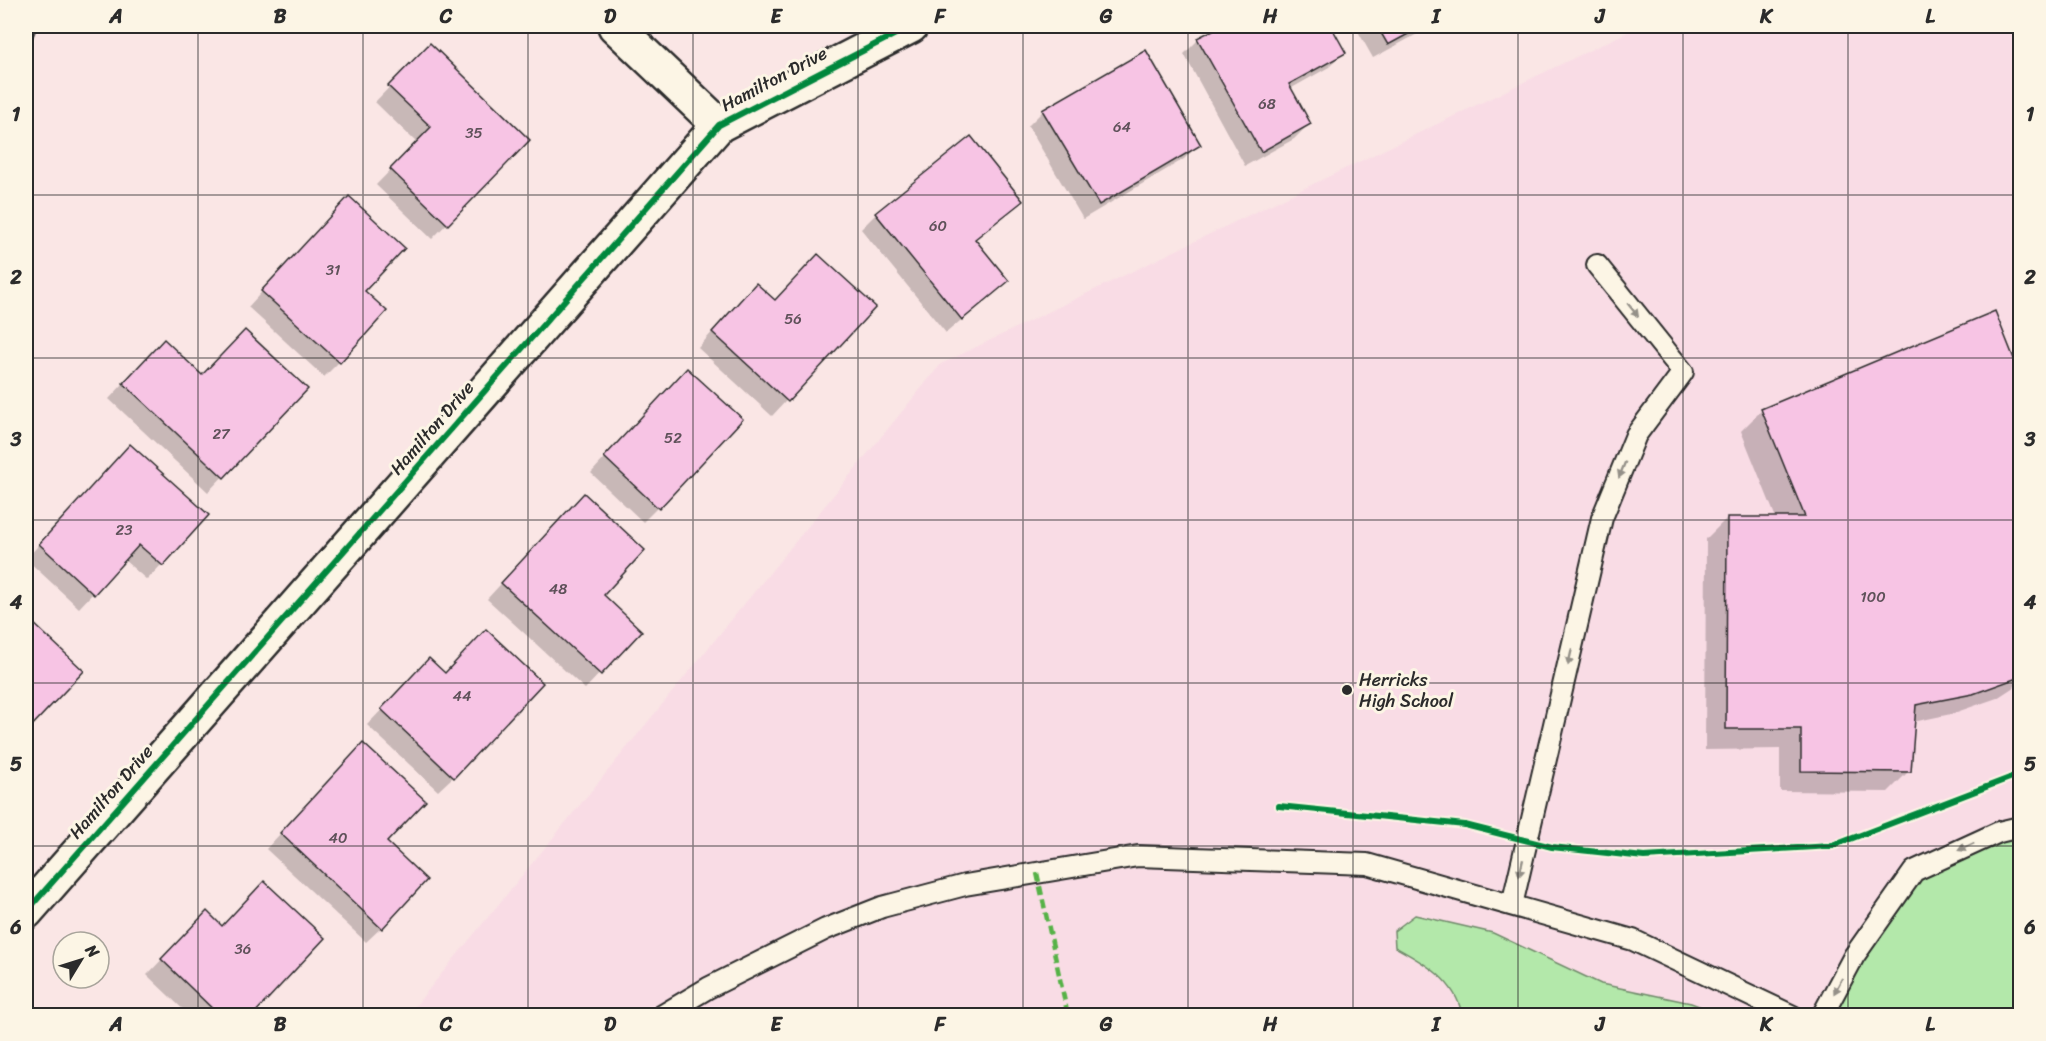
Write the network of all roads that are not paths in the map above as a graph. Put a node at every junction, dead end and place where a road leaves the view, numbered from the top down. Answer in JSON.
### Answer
{"nodes":[{"id":1,"x":615,"y":26,"type":"edge"},
{"id":2,"x":911,"y":26,"type":"edge"},
{"id":3,"x":719,"y":125,"type":"junction"},
{"id":4,"x":1597,"y":265,"type":"dead end"},
{"id":5,"x":2020,"y":827,"type":"edge"},
{"id":6,"x":1512,"y":905,"type":"junction"},
{"id":7,"x":26,"y":912,"type":"edge"},
{"id":8,"x":661,"y":1016,"type":"edge"},
{"id":9,"x":1793,"y":1016,"type":"edge"},
{"id":10,"x":1822,"y":1016,"type":"edge"}],
"edges":[{"from":1,"to":3,"type":"street"},
{"from":2,"to":3,"type":"street","name":"Hamilton Drive"},
{"from":3,"to":7,"type":"street","name":"Hamilton Drive"},
{"from":4,"to":6,"type":"lane","one_way":true},
{"from":5,"to":10,"type":"lane","one_way":true},
{"from":6,"to":8,"type":"lane"},
{"from":6,"to":9,"type":"lane"}]}
